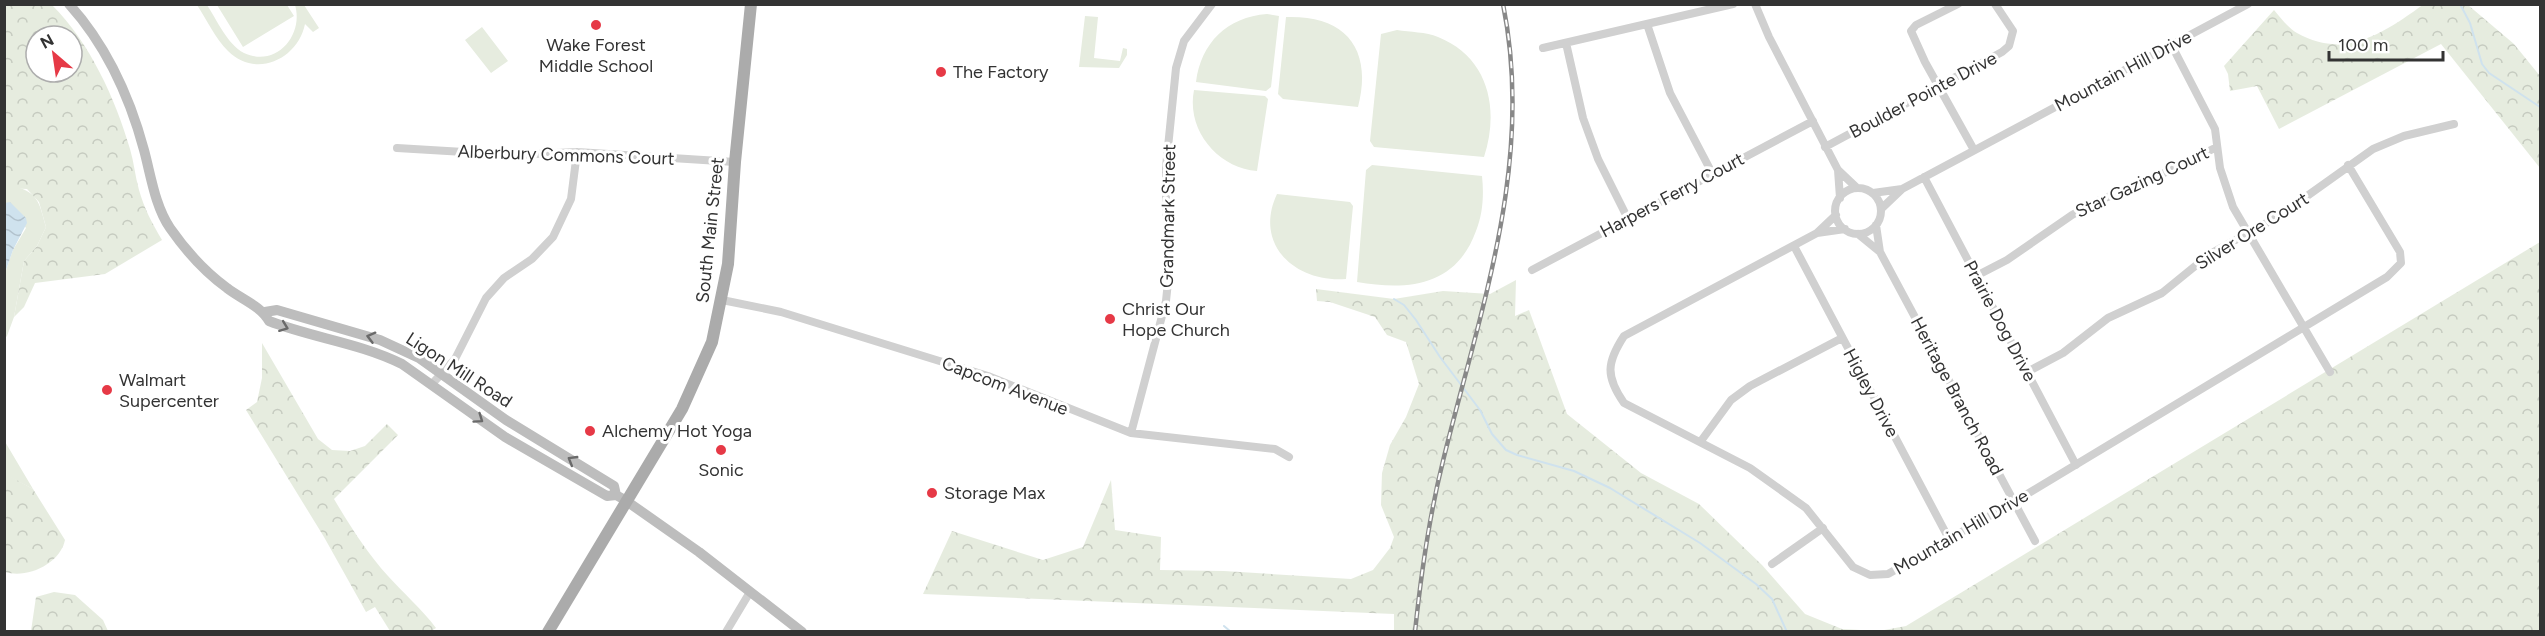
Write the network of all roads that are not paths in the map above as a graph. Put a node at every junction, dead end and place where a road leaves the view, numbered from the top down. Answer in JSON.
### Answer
{"nodes":[{"id":1,"x":69,"y":4,"type":"edge"},
{"id":2,"x":751,"y":4,"type":"edge"},
{"id":3,"x":1212,"y":4,"type":"edge"},
{"id":4,"x":1733,"y":4,"type":"edge"},
{"id":5,"x":1755,"y":4,"type":"edge"},
{"id":6,"x":1958,"y":4,"type":"edge"},
{"id":7,"x":1995,"y":4,"type":"edge"},
{"id":8,"x":2248,"y":4,"type":"edge"},
{"id":9,"x":1647,"y":24,"type":"junction"},
{"id":10,"x":1566,"y":43,"type":"junction"},
{"id":11,"x":2172,"y":46,"type":"junction"},
{"id":12,"x":1543,"y":48,"type":"dead end"},
{"id":13,"x":1940,"y":87,"type":"junction"},
{"id":14,"x":1813,"y":121,"type":"junction"},
{"id":15,"x":2454,"y":124,"type":"dead end"},
{"id":16,"x":1826,"y":147,"type":"junction"},
{"id":17,"x":2217,"y":147,"type":"junction"},
{"id":18,"x":397,"y":148,"type":"dead end"},
{"id":19,"x":1974,"y":150,"type":"junction"},
{"id":20,"x":577,"y":152,"type":"junction"},
{"id":21,"x":735,"y":162,"type":"junction"},
{"id":22,"x":2348,"y":165,"type":"junction"},
{"id":23,"x":1838,"y":170,"type":"junction"},
{"id":24,"x":1712,"y":173,"type":"junction"},
{"id":25,"x":1924,"y":177,"type":"junction"},
{"id":26,"x":1857,"y":188,"type":"junction"},
{"id":27,"x":1902,"y":189,"type":"junction"},
{"id":28,"x":1873,"y":194,"type":"junction"},
{"id":29,"x":1840,"y":198,"type":"junction"},
{"id":30,"x":1881,"y":209,"type":"junction"},
{"id":31,"x":1836,"y":215,"type":"junction"},
{"id":32,"x":1628,"y":219,"type":"junction"},
{"id":33,"x":1876,"y":225,"type":"junction"},
{"id":34,"x":1845,"y":229,"type":"junction"},
{"id":35,"x":2248,"y":232,"type":"junction"},
{"id":36,"x":1817,"y":233,"type":"junction"},
{"id":37,"x":1858,"y":234,"type":"junction"},
{"id":38,"x":1794,"y":246,"type":"junction"},
{"id":39,"x":1880,"y":252,"type":"junction"},
{"id":40,"x":1532,"y":270,"type":"dead end"},
{"id":41,"x":1976,"y":276,"type":"junction"},
{"id":42,"x":722,"y":300,"type":"junction"},
{"id":43,"x":265,"y":312,"type":"junction"},
{"id":44,"x":2304,"y":327,"type":"junction"},
{"id":45,"x":1842,"y":338,"type":"junction"},
{"id":46,"x":2027,"y":372,"type":"junction"},
{"id":47,"x":2330,"y":372,"type":"dead end"},
{"id":48,"x":440,"y":375,"type":"junction"},
{"id":49,"x":431,"y":385,"type":"junction"},
{"id":50,"x":1131,"y":433,"type":"junction"},
{"id":51,"x":1701,"y":441,"type":"junction"},
{"id":52,"x":1289,"y":457,"type":"dead end"},
{"id":53,"x":2076,"y":465,"type":"junction"},
{"id":54,"x":621,"y":498,"type":"junction"},
{"id":55,"x":2014,"y":502,"type":"junction"},
{"id":56,"x":1823,"y":528,"type":"junction"},
{"id":57,"x":1949,"y":538,"type":"junction"},
{"id":58,"x":2035,"y":541,"type":"dead end"},
{"id":59,"x":1772,"y":564,"type":"dead end"},
{"id":60,"x":750,"y":592,"type":"junction"},
{"id":61,"x":548,"y":632,"type":"edge"},
{"id":62,"x":726,"y":632,"type":"edge"},
{"id":63,"x":802,"y":632,"type":"edge"}],
"edges":[{"from":1,"to":43,"type":"main road","name":"Ligon Mill Road"},
{"from":2,"to":21,"type":"main road","name":"South Main Street"},
{"from":3,"to":50,"type":"street","name":"Grandmark Street"},
{"from":4,"to":9,"type":"street"},
{"from":5,"to":14,"type":"street"},
{"from":6,"to":13,"type":"street"},
{"from":7,"to":13,"type":"street","name":"Boulder Pointe Drive"},
{"from":8,"to":11,"type":"street","name":"Mountain Hill Drive"},
{"from":9,"to":10,"type":"street"},
{"from":9,"to":24,"type":"street"},
{"from":10,"to":12,"type":"street"},
{"from":10,"to":32,"type":"street"},
{"from":11,"to":17,"type":"street"},
{"from":11,"to":19,"type":"street","name":"Mountain Hill Drive"},
{"from":13,"to":16,"type":"street","name":"Boulder Pointe Drive"},
{"from":13,"to":19,"type":"street"},
{"from":14,"to":16,"type":"street"},
{"from":14,"to":24,"type":"street","name":"Harpers Ferry Court"},
{"from":15,"to":22,"type":"street","name":"Silver Ore Court"},
{"from":16,"to":23,"type":"street"},
{"from":17,"to":35,"type":"street"},
{"from":17,"to":41,"type":"street","name":"Star Gazing Court"},
{"from":18,"to":20,"type":"street","name":"Alberbury Commons Court"},
{"from":19,"to":25,"type":"street","name":"Mountain Hill Drive"},
{"from":20,"to":21,"type":"street","name":"Alberbury Commons Court"},
{"from":20,"to":48,"type":"street"},
{"from":21,"to":42,"type":"main road","name":"South Main Street"},
{"from":22,"to":35,"type":"street","name":"Silver Ore Court"},
{"from":22,"to":44,"type":"street","name":"Mountain Hill Drive"},
{"from":23,"to":26,"type":"street"},
{"from":23,"to":29,"type":"street"},
{"from":24,"to":32,"type":"street","name":"Harpers Ferry Court"},
{"from":25,"to":27,"type":"street","name":"Mountain Hill Drive"},
{"from":25,"to":41,"type":"street","name":"Prairie Dog Drive"},
{"from":26,"to":28,"type":"street"},
{"from":26,"to":29,"type":"street"},
{"from":27,"to":28,"type":"street","name":"Mountain Hill Drive"},
{"from":27,"to":30,"type":"street","name":"Mountain Hill Drive"},
{"from":28,"to":30,"type":"street"},
{"from":29,"to":31,"type":"street"},
{"from":30,"to":33,"type":"street"},
{"from":31,"to":34,"type":"street"},
{"from":31,"to":36,"type":"street","name":"Mountain Hill Drive"},
{"from":32,"to":40,"type":"street","name":"Harpers Ferry Court"},
{"from":33,"to":37,"type":"street"},
{"from":33,"to":39,"type":"street","name":"Heritage Branch Road"},
{"from":34,"to":36,"type":"street","name":"Mountain Hill Drive"},
{"from":34,"to":37,"type":"street"},
{"from":35,"to":44,"type":"street"},
{"from":35,"to":46,"type":"street","name":"Silver Ore Court"},
{"from":36,"to":38,"type":"street","name":"Mountain Hill Drive"},
{"from":37,"to":39,"type":"street","name":"Heritage Branch Road"},
{"from":38,"to":45,"type":"street","name":"Higley Drive"},
{"from":38,"to":51,"type":"street","name":"Mountain Hill Drive"},
{"from":39,"to":55,"type":"street","name":"Heritage Branch Road"},
{"from":41,"to":46,"type":"street","name":"Prairie Dog Drive"},
{"from":42,"to":50,"type":"street","name":"Capcom Avenue"},
{"from":42,"to":54,"type":"main road","name":"South Main Street"},
{"from":48,"to":43,"type":"main road","name":"Ligon Mill Road","one_way":true},
{"from":43,"to":49,"type":"main road","name":"Ligon Mill Road","one_way":true},
{"from":44,"to":47,"type":"street"},
{"from":44,"to":53,"type":"street","name":"Mountain Hill Drive"},
{"from":45,"to":51,"type":"street"},
{"from":45,"to":57,"type":"street","name":"Higley Drive"},
{"from":46,"to":53,"type":"street","name":"Prairie Dog Drive"},
{"from":48,"to":49,"type":"street"},
{"from":54,"to":48,"type":"main road","name":"Ligon Mill Road","one_way":true},
{"from":49,"to":54,"type":"main road","name":"Ligon Mill Road","one_way":true},
{"from":50,"to":52,"type":"street","name":"Capcom Avenue"},
{"from":51,"to":56,"type":"street","name":"Mountain Hill Drive"},
{"from":53,"to":55,"type":"street","name":"Mountain Hill Drive"},
{"from":54,"to":60,"type":"main road","name":"Ligon Mill Road"},
{"from":54,"to":61,"type":"main road","name":"South Main Street"},
{"from":55,"to":57,"type":"street","name":"Mountain Hill Drive"},
{"from":55,"to":58,"type":"street","name":"Heritage Branch Road"},
{"from":56,"to":57,"type":"street","name":"Mountain Hill Drive"},
{"from":56,"to":59,"type":"street"},
{"from":60,"to":62,"type":"street"},
{"from":60,"to":63,"type":"main road","name":"Ligon Mill Road"}]}
